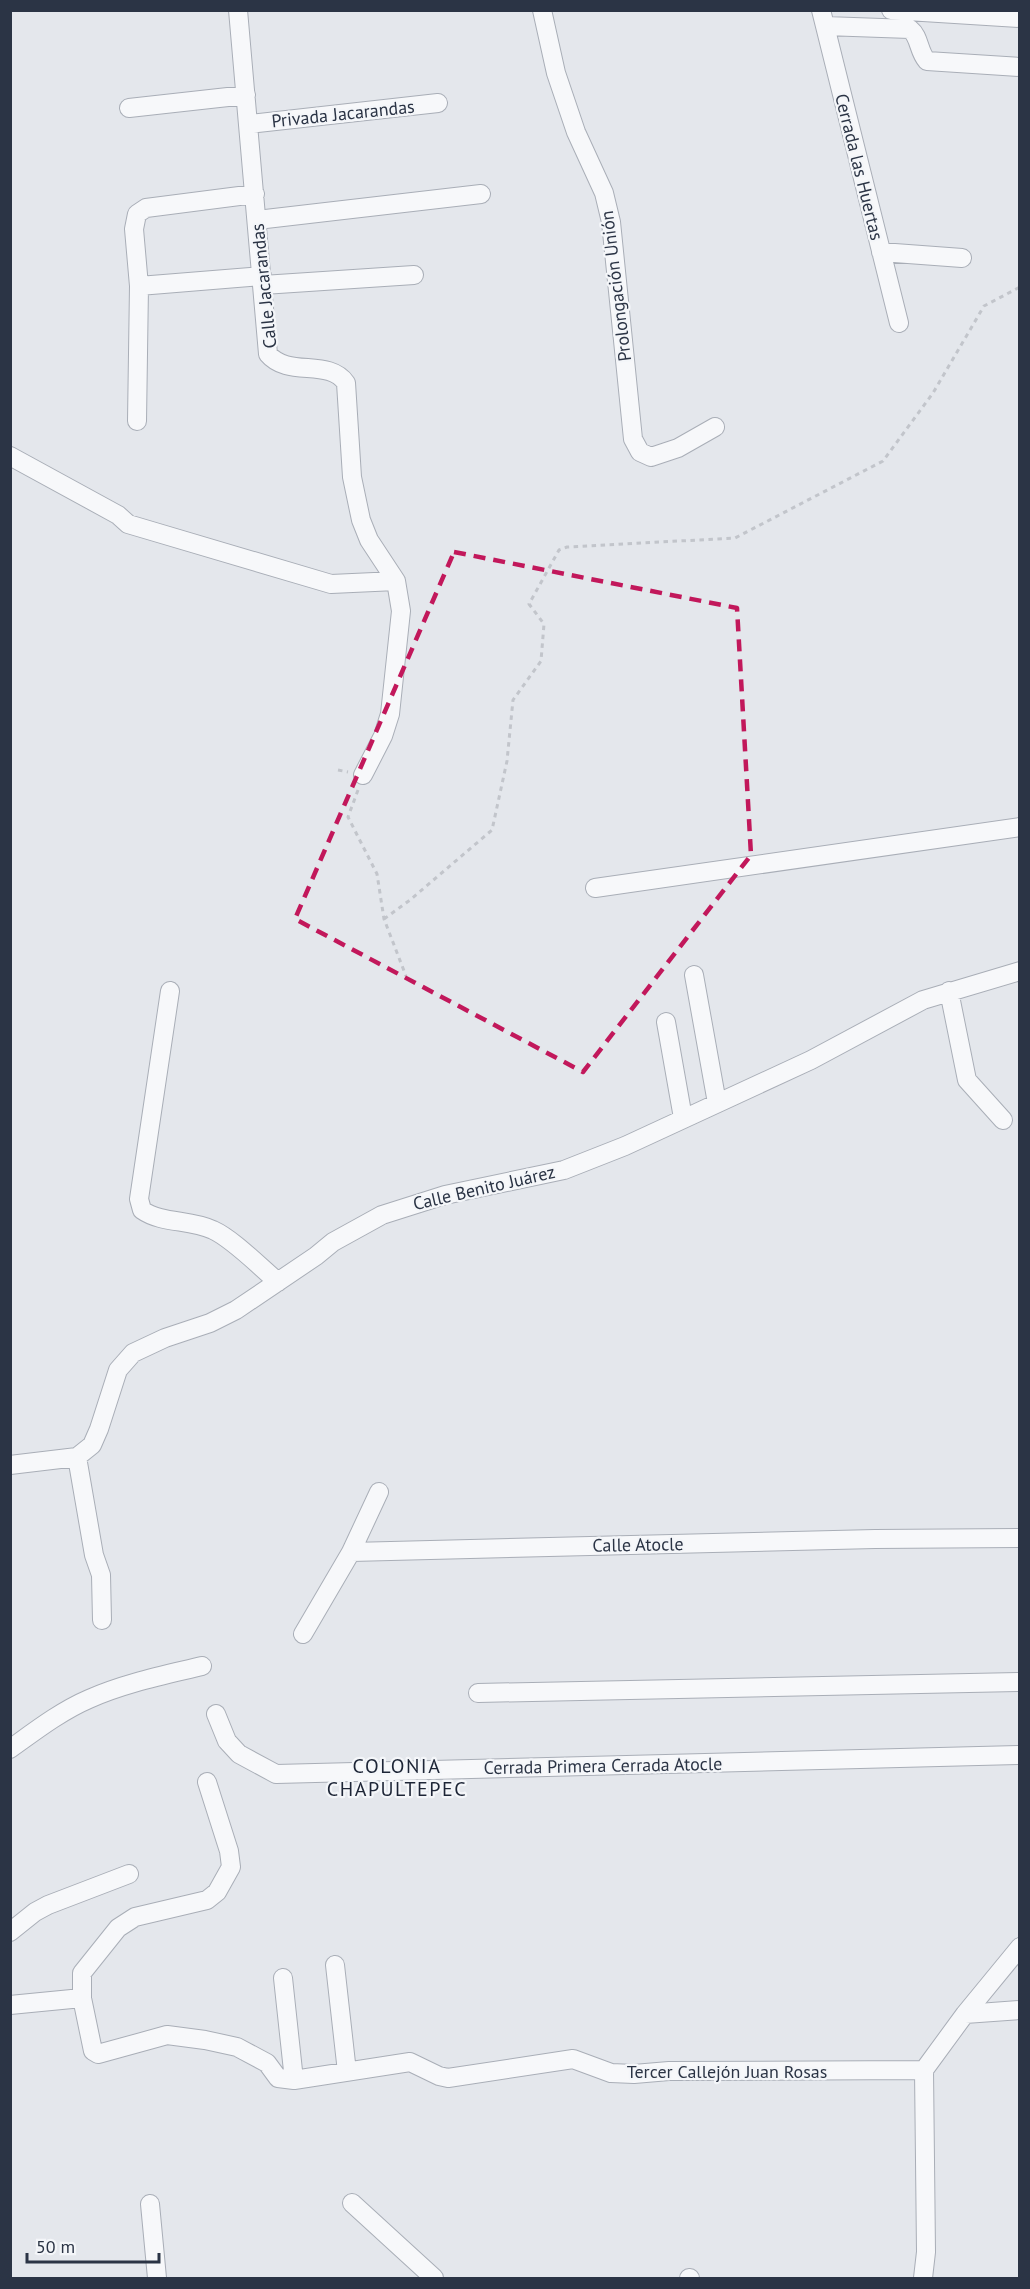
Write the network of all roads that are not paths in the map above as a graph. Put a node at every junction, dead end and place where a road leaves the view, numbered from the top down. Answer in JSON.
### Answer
{"nodes":[{"id":1,"x":238,"y":10,"type":"edge"},
{"id":2,"x":542,"y":10,"type":"edge"},
{"id":3,"x":891,"y":10,"type":"edge"},
{"id":4,"x":823,"y":18,"type":"edge"},
{"id":5,"x":1020,"y":18,"type":"edge"},
{"id":6,"x":1020,"y":67,"type":"edge"},
{"id":7,"x":246,"y":95,"type":"junction"},
{"id":8,"x":438,"y":103,"type":"dead end"},
{"id":9,"x":129,"y":108,"type":"dead end"},
{"id":10,"x":249,"y":124,"type":"junction"},
{"id":11,"x":255,"y":194,"type":"junction"},
{"id":12,"x":481,"y":194,"type":"dead end"},
{"id":13,"x":257,"y":220,"type":"junction"},
{"id":14,"x":881,"y":252,"type":"junction"},
{"id":15,"x":962,"y":258,"type":"dead end"},
{"id":16,"x":414,"y":275,"type":"dead end"},
{"id":17,"x":262,"y":280,"type":"junction"},
{"id":18,"x":139,"y":286,"type":"junction"},
{"id":19,"x":899,"y":323,"type":"dead end"},
{"id":20,"x":137,"y":421,"type":"dead end"},
{"id":21,"x":715,"y":427,"type":"dead end"},
{"id":22,"x":10,"y":456,"type":"edge"},
{"id":23,"x":396,"y":581,"type":"junction"},
{"id":24,"x":363,"y":775,"type":"road end"},
{"id":25,"x":1020,"y":826,"type":"edge"},
{"id":26,"x":595,"y":888,"type":"dead end"},
{"id":27,"x":1020,"y":971,"type":"edge"},
{"id":28,"x":694,"y":975,"type":"dead end"},
{"id":29,"x":170,"y":991,"type":"dead end"},
{"id":30,"x":949,"y":991,"type":"junction"},
{"id":31,"x":666,"y":1022,"type":"dead end"},
{"id":32,"x":717,"y":1104,"type":"junction"},
{"id":33,"x":683,"y":1118,"type":"junction"},
{"id":34,"x":1003,"y":1120,"type":"dead end"},
{"id":35,"x":278,"y":1282,"type":"junction"},
{"id":36,"x":77,"y":1457,"type":"junction"},
{"id":37,"x":10,"y":1465,"type":"edge"},
{"id":38,"x":379,"y":1492,"type":"dead end"},
{"id":39,"x":1020,"y":1538,"type":"edge"},
{"id":40,"x":351,"y":1552,"type":"junction"},
{"id":41,"x":102,"y":1620,"type":"dead end"},
{"id":42,"x":303,"y":1634,"type":"dead end"},
{"id":43,"x":202,"y":1666,"type":"dead end"},
{"id":44,"x":1020,"y":1682,"type":"edge"},
{"id":45,"x":478,"y":1694,"type":"dead end"},
{"id":46,"x":216,"y":1714,"type":"dead end"},
{"id":47,"x":10,"y":1749,"type":"edge"},
{"id":48,"x":1020,"y":1755,"type":"edge"},
{"id":49,"x":207,"y":1782,"type":"dead end"},
{"id":50,"x":129,"y":1874,"type":"dead end"},
{"id":51,"x":10,"y":1932,"type":"edge"},
{"id":52,"x":1020,"y":1947,"type":"edge"},
{"id":53,"x":335,"y":1965,"type":"dead end"},
{"id":54,"x":283,"y":1978,"type":"dead end"},
{"id":55,"x":82,"y":1998,"type":"junction"},
{"id":56,"x":10,"y":2005,"type":"edge"},
{"id":57,"x":1020,"y":2010,"type":"edge"},
{"id":58,"x":965,"y":2014,"type":"junction"},
{"id":59,"x":924,"y":2070,"type":"junction"},
{"id":60,"x":347,"y":2072,"type":"junction"},
{"id":61,"x":294,"y":2080,"type":"junction"},
{"id":62,"x":352,"y":2203,"type":"dead end"},
{"id":63,"x":150,"y":2204,"type":"dead end"},
{"id":64,"x":157,"y":2278,"type":"edge"},
{"id":65,"x":434,"y":2278,"type":"edge"},
{"id":66,"x":923,"y":2278,"type":"edge"}],
"edges":[{"from":1,"to":7,"type":"street","name":"Calle Jacarandas"},
{"from":2,"to":21,"type":"street","name":"Prolongación Unión"},
{"from":3,"to":5,"type":"street"},
{"from":4,"to":6,"type":"street"},
{"from":4,"to":14,"type":"street","name":"Cerrada las Huertas"},
{"from":7,"to":9,"type":"street"},
{"from":7,"to":10,"type":"street","name":"Calle Jacarandas"},
{"from":8,"to":10,"type":"street","name":"Privada Jacarandas"},
{"from":10,"to":11,"type":"street","name":"Calle Jacarandas"},
{"from":11,"to":13,"type":"street","name":"Calle Jacarandas"},
{"from":11,"to":18,"type":"street"},
{"from":12,"to":13,"type":"street"},
{"from":13,"to":17,"type":"street","name":"Calle Jacarandas"},
{"from":14,"to":15,"type":"street"},
{"from":14,"to":19,"type":"street","name":"Cerrada las Huertas"},
{"from":16,"to":17,"type":"street"},
{"from":17,"to":18,"type":"street"},
{"from":17,"to":23,"type":"street","name":"Calle Jacarandas"},
{"from":18,"to":20,"type":"street"},
{"from":22,"to":23,"type":"street"},
{"from":23,"to":24,"type":"street","name":"Calle Jacarandas"},
{"from":25,"to":26,"type":"street"},
{"from":27,"to":30,"type":"street","name":"Calle Benito Juárez"},
{"from":28,"to":32,"type":"street"},
{"from":29,"to":35,"type":"street"},
{"from":30,"to":32,"type":"street","name":"Calle Benito Juárez"},
{"from":30,"to":34,"type":"street"},
{"from":31,"to":33,"type":"street"},
{"from":32,"to":33,"type":"street","name":"Calle Benito Juárez"},
{"from":33,"to":35,"type":"street","name":"Calle Benito Juárez"},
{"from":35,"to":36,"type":"street","name":"Calle Benito Juárez"},
{"from":36,"to":37,"type":"street"},
{"from":36,"to":41,"type":"street"},
{"from":38,"to":40,"type":"street"},
{"from":39,"to":40,"type":"street","name":"Calle Atocle"},
{"from":40,"to":42,"type":"street"},
{"from":43,"to":47,"type":"street"},
{"from":44,"to":45,"type":"street"},
{"from":46,"to":48,"type":"street","name":"Cerrada Primera Cerrada Atocle"},
{"from":49,"to":55,"type":"street"},
{"from":50,"to":51,"type":"street"},
{"from":52,"to":58,"type":"street"},
{"from":53,"to":60,"type":"street"},
{"from":54,"to":61,"type":"street"},
{"from":55,"to":56,"type":"street"},
{"from":55,"to":61,"type":"street"},
{"from":57,"to":58,"type":"street"},
{"from":58,"to":59,"type":"street"},
{"from":59,"to":60,"type":"street","name":"Tercer Callejón Juan Rosas"},
{"from":59,"to":66,"type":"street"},
{"from":60,"to":61,"type":"street","name":"Tercer Callejón Juan Rosas"},
{"from":62,"to":65,"type":"street"},
{"from":63,"to":64,"type":"street"}]}
